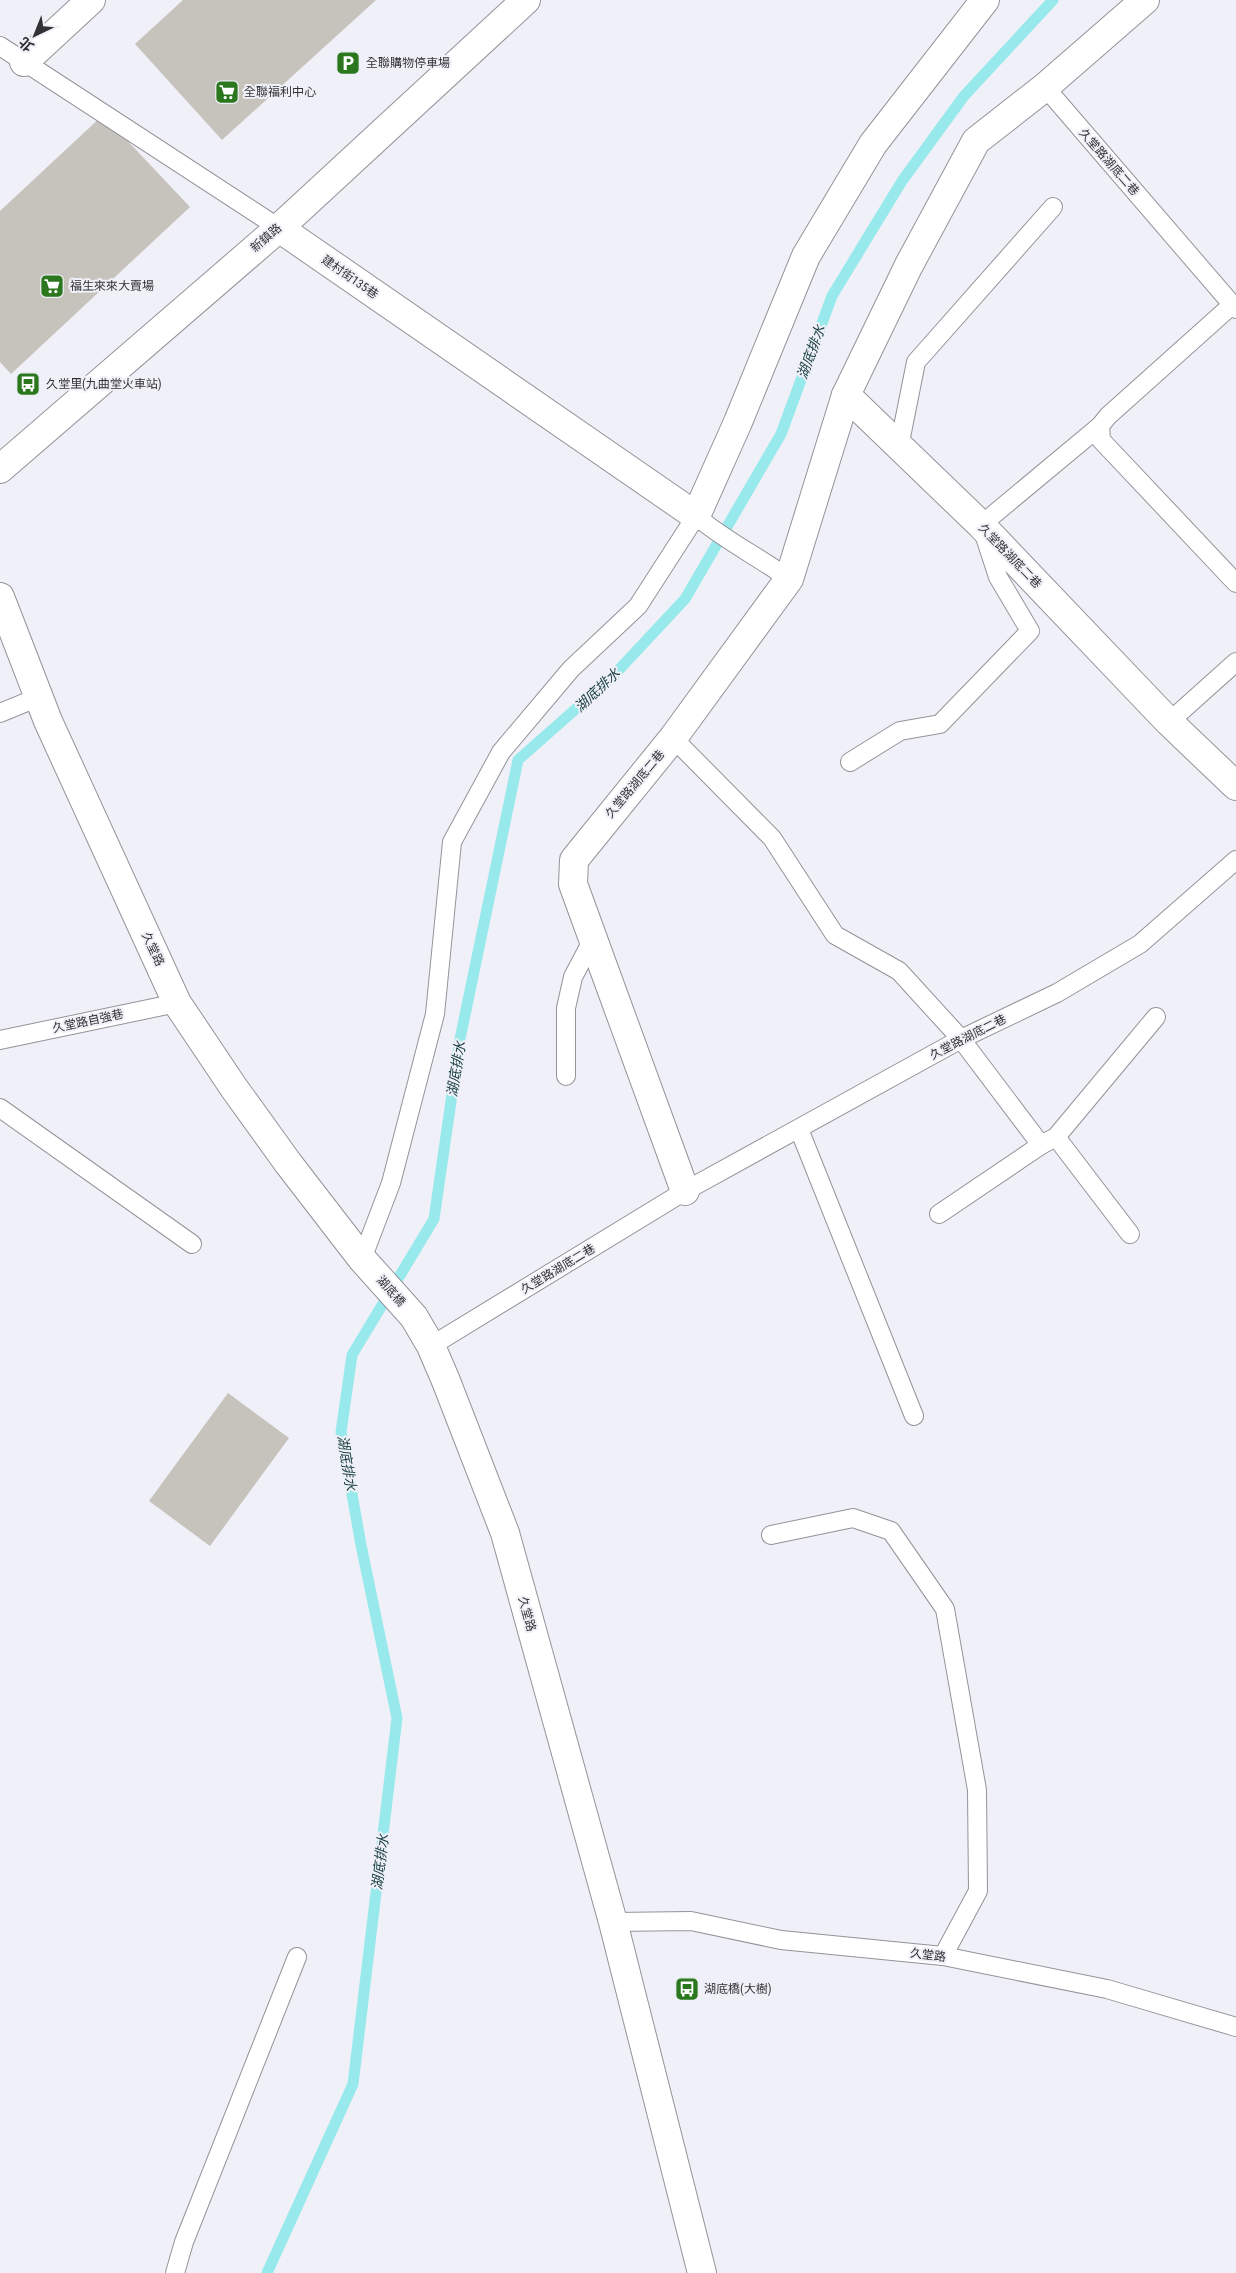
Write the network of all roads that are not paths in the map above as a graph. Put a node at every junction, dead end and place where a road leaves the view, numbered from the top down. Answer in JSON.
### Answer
{"nodes":[{"id":1,"x":91,"y":0,"type":"edge"},
{"id":2,"x":526,"y":0,"type":"edge"},
{"id":3,"x":985,"y":0,"type":"edge"},
{"id":4,"x":1145,"y":0,"type":"edge"},
{"id":5,"x":0,"y":46,"type":"edge"},
{"id":6,"x":24,"y":62,"type":"junction"},
{"id":7,"x":1045,"y":87,"type":"junction"},
{"id":8,"x":1053,"y":207,"type":"dead end"},
{"id":9,"x":279,"y":228,"type":"junction"},
{"id":10,"x":1234,"y":307,"type":"edge"},
{"id":11,"x":846,"y":395,"type":"junction"},
{"id":12,"x":1100,"y":426,"type":"junction"},
{"id":13,"x":899,"y":447,"type":"junction"},
{"id":14,"x":0,"y":469,"type":"edge"},
{"id":15,"x":701,"y":521,"type":"junction"},
{"id":16,"x":981,"y":525,"type":"junction"},
{"id":17,"x":789,"y":578,"type":"junction"},
{"id":18,"x":1236,"y":583,"type":"edge"},
{"id":19,"x":0,"y":597,"type":"edge"},
{"id":20,"x":1236,"y":662,"type":"edge"},
{"id":21,"x":39,"y":697,"type":"junction"},
{"id":22,"x":0,"y":713,"type":"edge"},
{"id":23,"x":1169,"y":722,"type":"junction"},
{"id":24,"x":673,"y":738,"type":"junction"},
{"id":25,"x":850,"y":762,"type":"dead end"},
{"id":26,"x":1236,"y":786,"type":"edge"},
{"id":27,"x":1236,"y":860,"type":"edge"},
{"id":28,"x":593,"y":939,"type":"junction"},
{"id":29,"x":177,"y":1003,"type":"junction"},
{"id":30,"x":1156,"y":1017,"type":"dead end"},
{"id":31,"x":961,"y":1039,"type":"junction"},
{"id":32,"x":0,"y":1040,"type":"edge"},
{"id":33,"x":566,"y":1076,"type":"dead end"},
{"id":34,"x":0,"y":1108,"type":"edge"},
{"id":35,"x":800,"y":1128,"type":"junction"},
{"id":36,"x":1048,"y":1141,"type":"junction"},
{"id":37,"x":685,"y":1191,"type":"junction"},
{"id":38,"x":939,"y":1214,"type":"dead end"},
{"id":39,"x":1130,"y":1234,"type":"dead end"},
{"id":40,"x":192,"y":1244,"type":"dead end"},
{"id":41,"x":365,"y":1262,"type":"junction"},
{"id":42,"x":414,"y":1316,"type":"joint"},
{"id":43,"x":431,"y":1346,"type":"junction"},
{"id":44,"x":914,"y":1416,"type":"dead end"},
{"id":45,"x":771,"y":1535,"type":"dead end"},
{"id":46,"x":613,"y":1922,"type":"junction"},
{"id":47,"x":943,"y":1956,"type":"junction"},
{"id":48,"x":297,"y":1957,"type":"dead end"},
{"id":49,"x":1236,"y":2027,"type":"edge"},
{"id":50,"x":174,"y":2273,"type":"edge"},
{"id":51,"x":702,"y":2273,"type":"edge"}],
"edges":[{"from":1,"to":6,"type":"street"},
{"from":2,"to":9,"type":"street","name":"新鎮路"},
{"from":3,"to":15,"type":"street"},
{"from":4,"to":7,"type":"street","name":"久堂路湖底二巷"},
{"from":5,"to":6,"type":"lane","name":"建村街135巷"},
{"from":6,"to":9,"type":"lane","name":"建村街135巷"},
{"from":7,"to":10,"type":"lane","name":"久堂路湖底二巷"},
{"from":7,"to":11,"type":"street","name":"久堂路湖底二巷"},
{"from":8,"to":13,"type":"lane"},
{"from":9,"to":14,"type":"street","name":"新鎮路"},
{"from":9,"to":15,"type":"street","name":"建村街135巷"},
{"from":10,"to":12,"type":"lane","name":"久堂路湖底二巷"},
{"from":11,"to":13,"type":"street","name":"久堂路湖底二巷"},
{"from":11,"to":17,"type":"street","name":"久堂路湖底二巷"},
{"from":12,"to":16,"type":"lane","name":"久堂路湖底二巷"},
{"from":12,"to":18,"type":"lane"},
{"from":13,"to":16,"type":"street","name":"久堂路湖底二巷"},
{"from":15,"to":17,"type":"lane"},
{"from":15,"to":41,"type":"lane"},
{"from":16,"to":23,"type":"street","name":"久堂路湖底二巷"},
{"from":16,"to":25,"type":"lane"},
{"from":17,"to":24,"type":"street","name":"久堂路湖底二巷"},
{"from":19,"to":21,"type":"street","name":"久堂路"},
{"from":20,"to":23,"type":"lane"},
{"from":21,"to":22,"type":"lane"},
{"from":21,"to":29,"type":"street","name":"久堂路"},
{"from":23,"to":26,"type":"street","name":"久堂路湖底二巷"},
{"from":24,"to":28,"type":"street","name":"久堂路湖底二巷"},
{"from":24,"to":31,"type":"lane"},
{"from":27,"to":31,"type":"lane","name":"久堂路湖底二巷"},
{"from":28,"to":33,"type":"lane"},
{"from":28,"to":37,"type":"street","name":"久堂路湖底二巷"},
{"from":29,"to":32,"type":"lane","name":"久堂路自強巷"},
{"from":29,"to":41,"type":"street","name":"久堂路"},
{"from":30,"to":36,"type":"lane"},
{"from":31,"to":35,"type":"lane","name":"久堂路湖底二巷"},
{"from":31,"to":36,"type":"lane"},
{"from":34,"to":40,"type":"lane"},
{"from":35,"to":37,"type":"lane","name":"久堂路湖底二巷"},
{"from":35,"to":44,"type":"lane"},
{"from":36,"to":38,"type":"lane"},
{"from":36,"to":39,"type":"lane"},
{"from":37,"to":43,"type":"lane","name":"久堂路湖底二巷"},
{"from":41,"to":42,"type":"street","name":"湖底橋"},
{"from":42,"to":43,"type":"street","name":"久堂路"},
{"from":43,"to":46,"type":"street","name":"久堂路"},
{"from":45,"to":47,"type":"lane"},
{"from":46,"to":47,"type":"lane","name":"久堂路"},
{"from":46,"to":51,"type":"street","name":"久堂路"},
{"from":47,"to":49,"type":"lane","name":"久堂路"},
{"from":48,"to":50,"type":"lane"}]}
